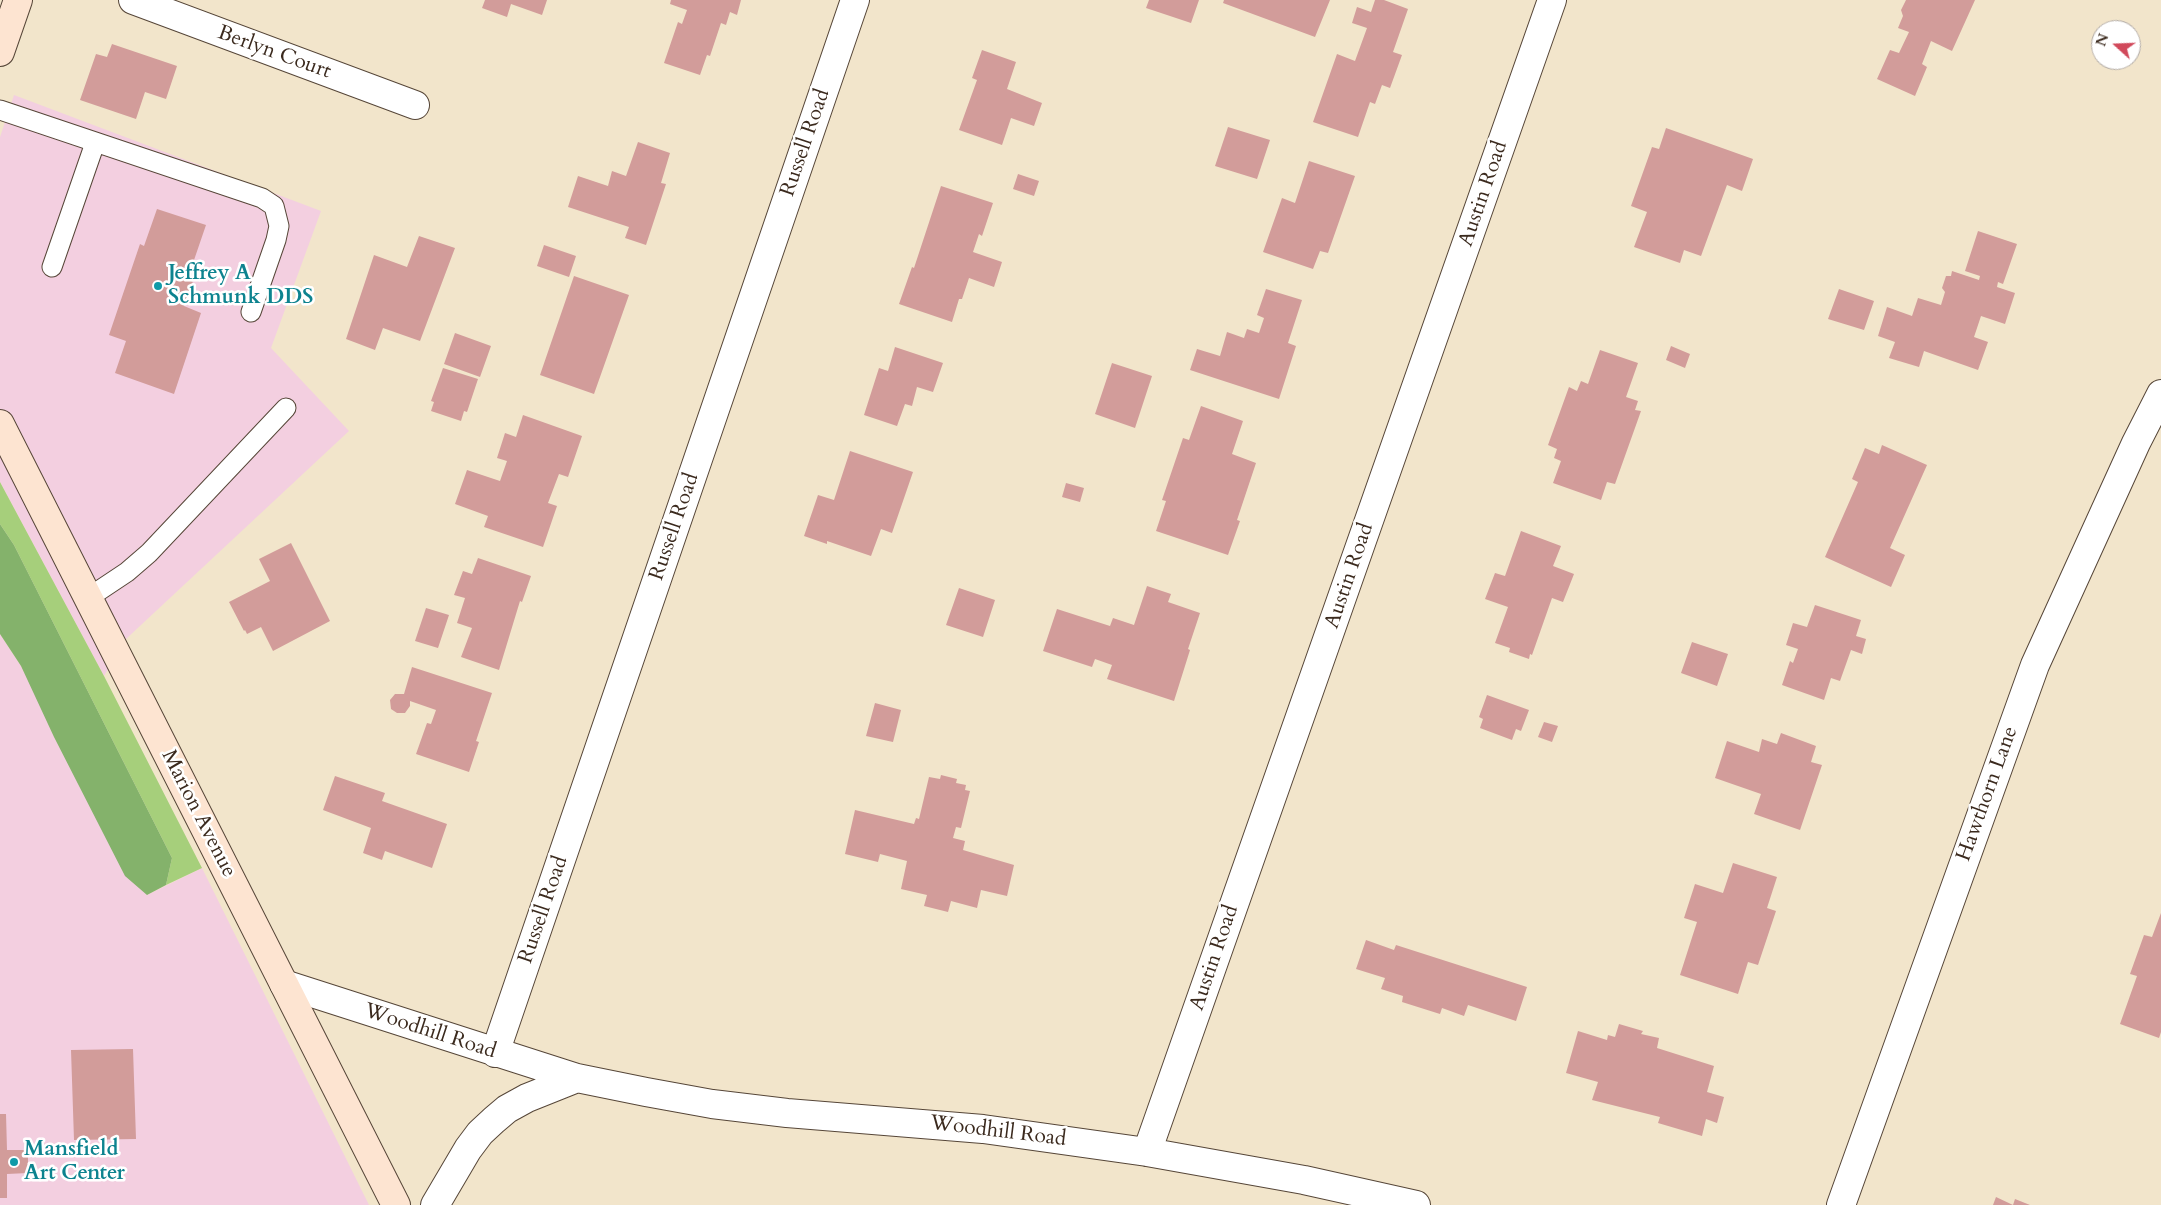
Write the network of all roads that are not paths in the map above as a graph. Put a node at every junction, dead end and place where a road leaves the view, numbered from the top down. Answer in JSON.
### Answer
{"nodes":[{"id":1,"x":18,"y":0,"type":"edge"},
{"id":2,"x":133,"y":0,"type":"edge"},
{"id":3,"x":855,"y":0,"type":"edge"},
{"id":4,"x":1552,"y":0,"type":"edge"},
{"id":5,"x":0,"y":52,"type":"edge"},
{"id":6,"x":415,"y":105,"type":"dead end"},
{"id":7,"x":0,"y":110,"type":"edge"},
{"id":8,"x":95,"y":143,"type":"junction"},
{"id":9,"x":52,"y":268,"type":"dead end"},
{"id":10,"x":251,"y":312,"type":"dead end"},
{"id":11,"x":2161,"y":394,"type":"edge"},
{"id":12,"x":286,"y":408,"type":"dead end"},
{"id":13,"x":0,"y":424,"type":"edge"},
{"id":14,"x":88,"y":598,"type":"junction"},
{"id":15,"x":284,"y":984,"type":"junction"},
{"id":16,"x":495,"y":1053,"type":"junction"},
{"id":17,"x":577,"y":1078,"type":"junction"},
{"id":18,"x":1147,"y":1152,"type":"junction"},
{"id":19,"x":396,"y":1205,"type":"edge"},
{"id":20,"x":435,"y":1205,"type":"edge"},
{"id":21,"x":1416,"y":1205,"type":"edge"},
{"id":22,"x":1841,"y":1205,"type":"edge"}],
"edges":[{"from":1,"to":5,"type":"street"},
{"from":2,"to":6,"type":"street","name":"Berlyn Court"},
{"from":3,"to":16,"type":"street","name":"Russell Road"},
{"from":4,"to":18,"type":"street","name":"Austin Road"},
{"from":7,"to":8,"type":"lane"},
{"from":8,"to":9,"type":"lane"},
{"from":8,"to":10,"type":"lane"},
{"from":11,"to":22,"type":"street","name":"Hawthorn Lane"},
{"from":12,"to":14,"type":"lane"},
{"from":13,"to":14,"type":"street","name":"Marion Avenue"},
{"from":14,"to":15,"type":"street","name":"Marion Avenue"},
{"from":15,"to":16,"type":"street","name":"Woodhill Road"},
{"from":15,"to":19,"type":"street","name":"Marion Avenue"},
{"from":16,"to":17,"type":"street","name":"Woodhill Road"},
{"from":17,"to":18,"type":"street","name":"Woodhill Road"},
{"from":17,"to":20,"type":"street"},
{"from":18,"to":21,"type":"street","name":"Woodhill Road"}]}
